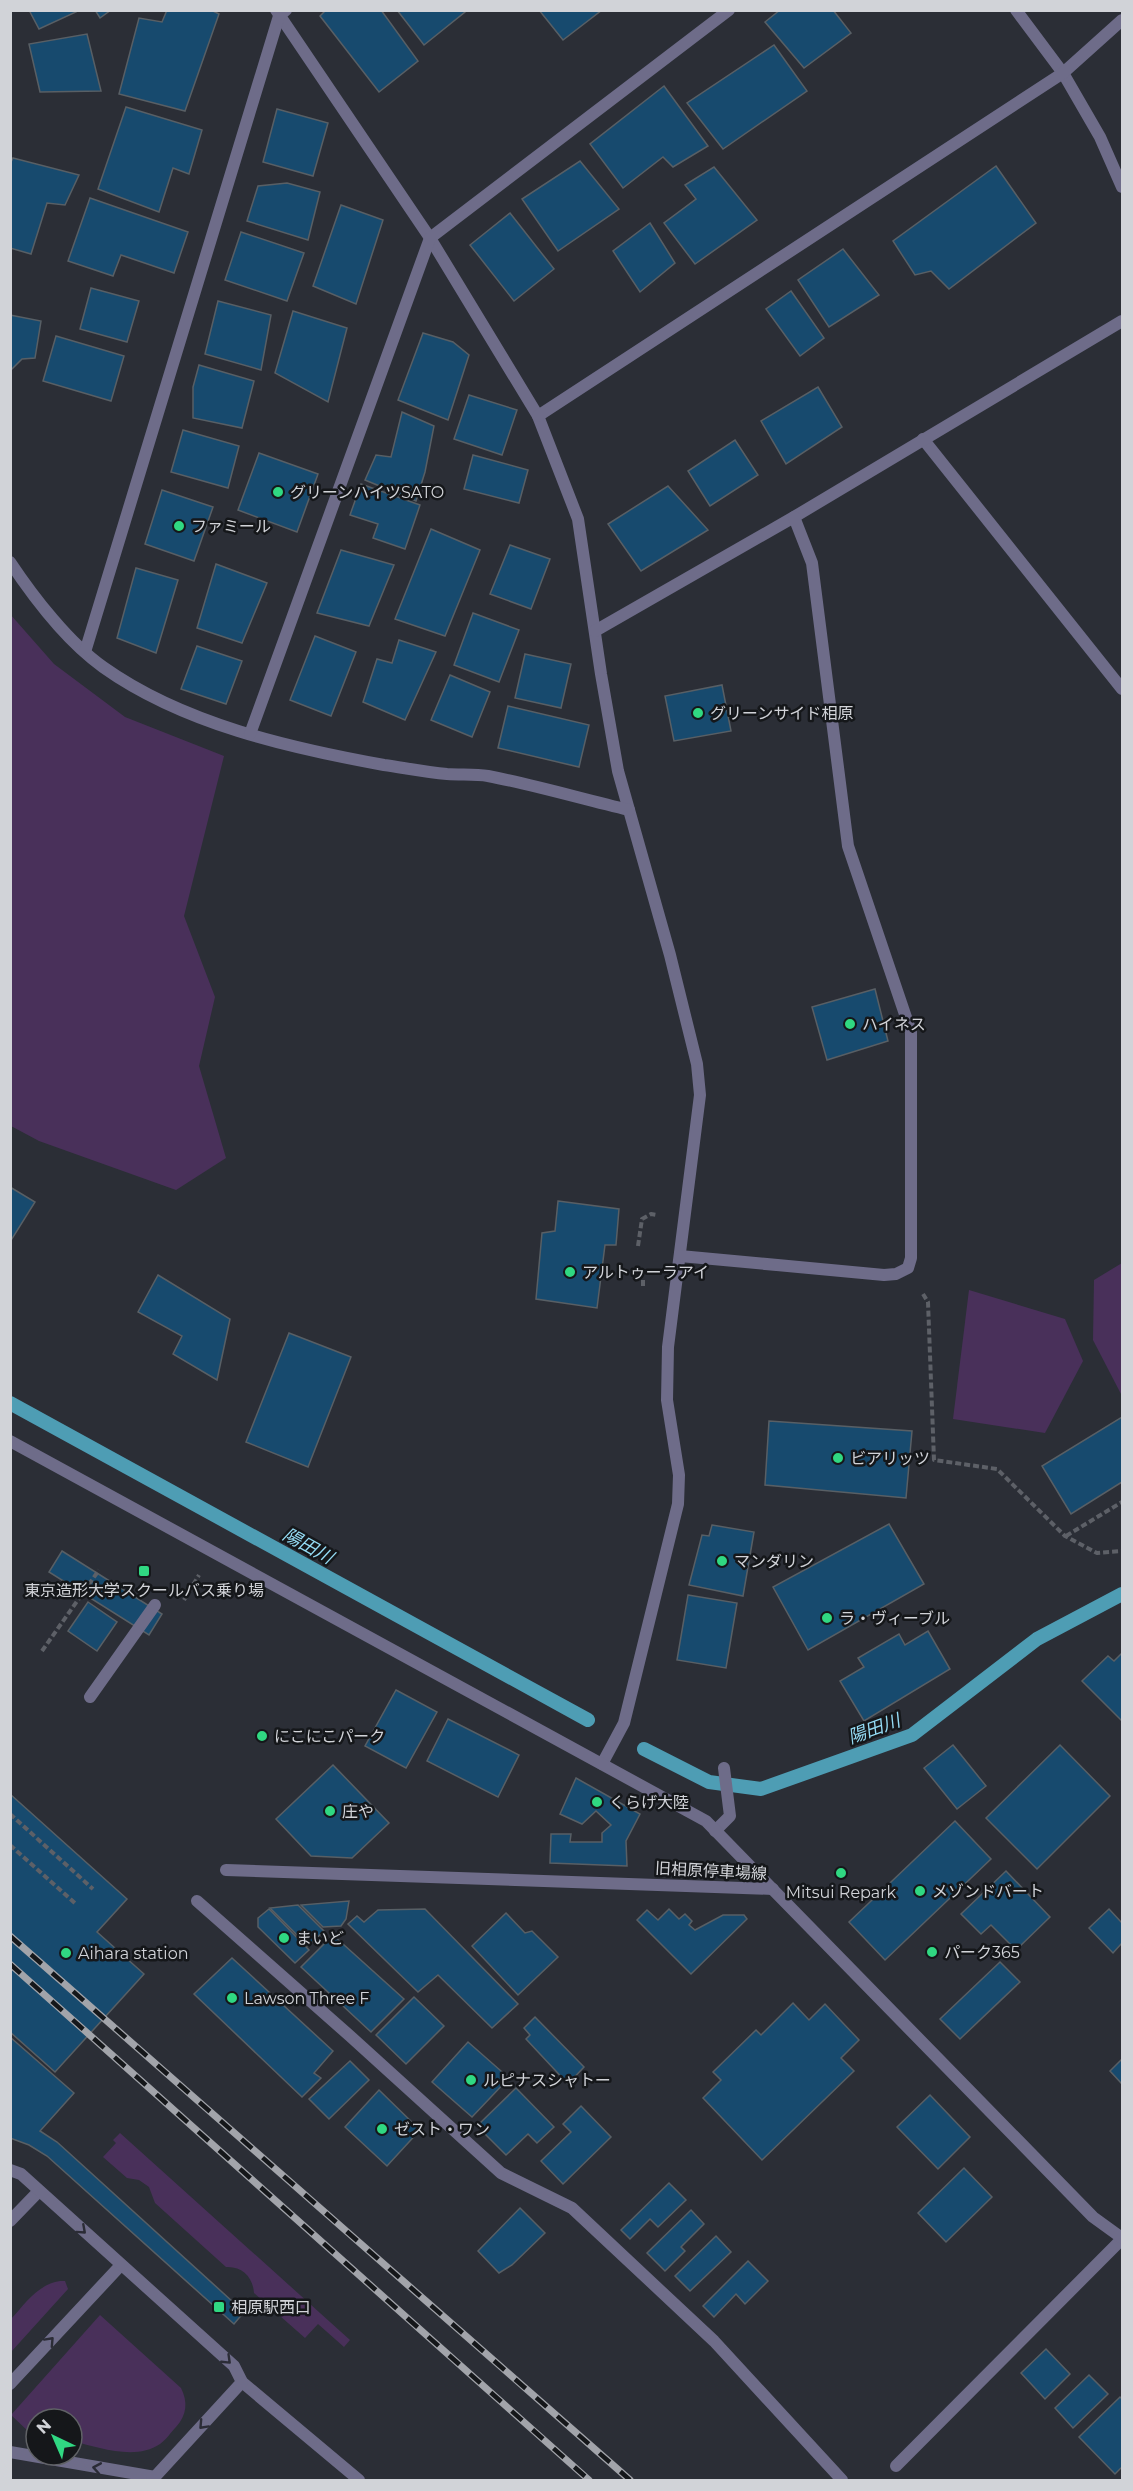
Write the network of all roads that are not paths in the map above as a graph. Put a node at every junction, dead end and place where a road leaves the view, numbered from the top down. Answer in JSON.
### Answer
{"nodes":[{"id":1,"x":729,"y":10,"type":"edge"},
{"id":2,"x":1017,"y":10,"type":"edge"},
{"id":3,"x":280,"y":12,"type":"edge"},
{"id":4,"x":1122,"y":20,"type":"edge"},
{"id":5,"x":1063,"y":73,"type":"junction"},
{"id":6,"x":1122,"y":187,"type":"edge"},
{"id":7,"x":430,"y":238,"type":"junction"},
{"id":8,"x":1122,"y":321,"type":"edge"},
{"id":9,"x":538,"y":416,"type":"junction"},
{"id":10,"x":923,"y":439,"type":"junction"},
{"id":11,"x":794,"y":517,"type":"junction"},
{"id":12,"x":10,"y":562,"type":"edge"},
{"id":13,"x":595,"y":631,"type":"junction"},
{"id":14,"x":85,"y":652,"type":"junction"},
{"id":15,"x":1122,"y":689,"type":"edge"},
{"id":16,"x":250,"y":734,"type":"junction"},
{"id":17,"x":629,"y":810,"type":"junction"},
{"id":18,"x":680,"y":1256,"type":"junction"},
{"id":19,"x":10,"y":1441,"type":"edge"},
{"id":20,"x":155,"y":1605,"type":"dead end"},
{"id":21,"x":90,"y":1697,"type":"dead end"},
{"id":22,"x":602,"y":1764,"type":"junction"},
{"id":23,"x":724,"y":1768,"type":"dead end"},
{"id":24,"x":715,"y":1831,"type":"junction"},
{"id":25,"x":226,"y":1870,"type":"dead end"},
{"id":26,"x":773,"y":1889,"type":"junction"},
{"id":27,"x":197,"y":1901,"type":"dead end"},
{"id":28,"x":10,"y":2170,"type":"edge"},
{"id":29,"x":39,"y":2190,"type":"junction"},
{"id":30,"x":10,"y":2222,"type":"edge"},
{"id":31,"x":1122,"y":2238,"type":"edge"},
{"id":32,"x":121,"y":2265,"type":"junction"},
{"id":33,"x":242,"y":2382,"type":"junction"},
{"id":34,"x":10,"y":2384,"type":"edge"},
{"id":35,"x":10,"y":2452,"type":"edge"},
{"id":36,"x":896,"y":2466,"type":"dead end"},
{"id":37,"x":154,"y":2479,"type":"edge"},
{"id":38,"x":359,"y":2481,"type":"edge"},
{"id":39,"x":842,"y":2481,"type":"edge"}],
"edges":[{"from":1,"to":7,"type":"street"},
{"from":2,"to":5,"type":"street"},
{"from":3,"to":7,"type":"street"},
{"from":3,"to":14,"type":"street"},
{"from":4,"to":5,"type":"street"},
{"from":5,"to":6,"type":"street"},
{"from":5,"to":9,"type":"street"},
{"from":7,"to":9,"type":"street"},
{"from":7,"to":16,"type":"street"},
{"from":8,"to":10,"type":"street"},
{"from":9,"to":13,"type":"street"},
{"from":10,"to":11,"type":"street"},
{"from":10,"to":15,"type":"street"},
{"from":11,"to":13,"type":"street"},
{"from":11,"to":18,"type":"street"},
{"from":12,"to":14,"type":"street"},
{"from":13,"to":17,"type":"street"},
{"from":14,"to":16,"type":"street"},
{"from":16,"to":17,"type":"street"},
{"from":17,"to":18,"type":"street"},
{"from":18,"to":22,"type":"street"},
{"from":19,"to":22,"type":"street"},
{"from":20,"to":21,"type":"street"},
{"from":22,"to":24,"type":"street"},
{"from":23,"to":24,"type":"street"},
{"from":24,"to":26,"type":"street"},
{"from":25,"to":26,"type":"street","name":"旧相原停車場線"},
{"from":26,"to":31,"type":"street","name":"旧相原停車場線"},
{"from":27,"to":39,"type":"street"},
{"from":28,"to":29,"type":"street"},
{"from":29,"to":30,"type":"street"},
{"from":29,"to":32,"type":"street","one_way":true},
{"from":31,"to":36,"type":"street"},
{"from":32,"to":33,"type":"street","one_way":true},
{"from":34,"to":32,"type":"street","one_way":true},
{"from":33,"to":37,"type":"street","one_way":true},
{"from":33,"to":38,"type":"street"},
{"from":37,"to":35,"type":"street","one_way":true}]}
